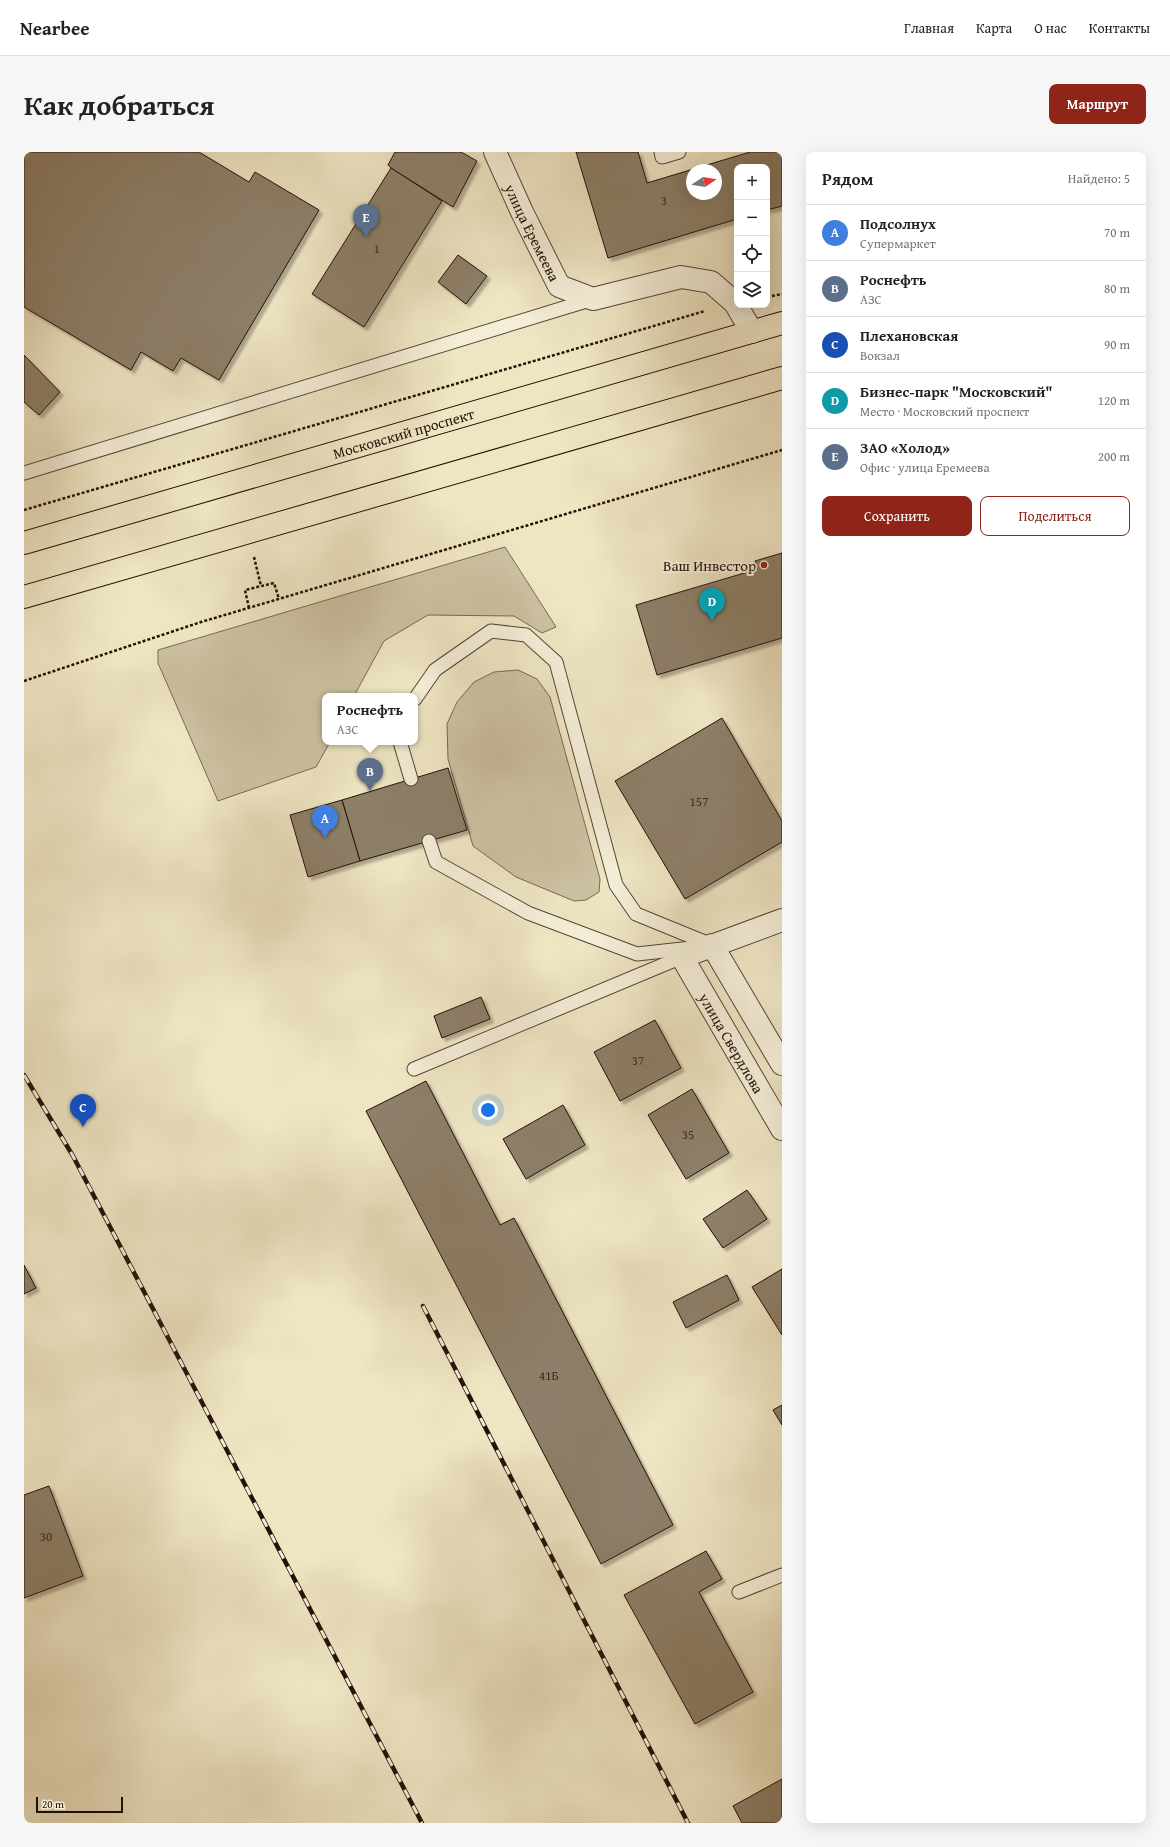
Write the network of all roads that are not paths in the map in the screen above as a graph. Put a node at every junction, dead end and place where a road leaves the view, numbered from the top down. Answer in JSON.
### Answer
{"nodes":[{"id":1,"x":495,"y":152,"type":"edge"},
{"id":2,"x":661,"y":152,"type":"edge"},
{"id":3,"x":680,"y":152,"type":"edge"},
{"id":4,"x":593,"y":299,"type":"junction"},
{"id":5,"x":782,"y":322,"type":"edge"},
{"id":6,"x":752,"y":332,"type":"junction"},
{"id":7,"x":782,"y":378,"type":"edge"},
{"id":8,"x":24,"y":473,"type":"edge"},
{"id":9,"x":24,"y":542,"type":"edge"},
{"id":10,"x":24,"y":597,"type":"edge"},
{"id":11,"x":418,"y":695,"type":"edge"},
{"id":12,"x":401,"y":745,"type":"edge"},
{"id":13,"x":411,"y":779,"type":"dead end"},
{"id":14,"x":429,"y":841,"type":"dead end"},
{"id":15,"x":782,"y":920,"type":"edge"},
{"id":16,"x":712,"y":945,"type":"junction"},
{"id":17,"x":682,"y":957,"type":"junction"},
{"id":18,"x":782,"y":1064,"type":"edge"},
{"id":19,"x":414,"y":1069,"type":"dead end"},
{"id":20,"x":782,"y":1129,"type":"edge"},
{"id":21,"x":782,"y":1575,"type":"edge"},
{"id":22,"x":739,"y":1592,"type":"dead end"}],
"edges":[{"from":1,"to":4,"type":"street","name":"улица Еремеева"},
{"from":2,"to":3,"type":"lane"},
{"from":4,"to":6,"type":"street"},
{"from":4,"to":8,"type":"lane"},
{"from":5,"to":6,"type":"main road","name":"Московский проспект"},
{"from":6,"to":9,"type":"main road","name":"Московский проспект"},
{"from":7,"to":10,"type":"main road"},
{"from":11,"to":16,"type":"lane"},
{"from":12,"to":13,"type":"lane"},
{"from":14,"to":16,"type":"lane"},
{"from":15,"to":16,"type":"street"},
{"from":16,"to":17,"type":"street"},
{"from":16,"to":18,"type":"street"},
{"from":17,"to":19,"type":"lane"},
{"from":17,"to":20,"type":"street","name":"улица Свердлова"},
{"from":21,"to":22,"type":"lane"}]}
